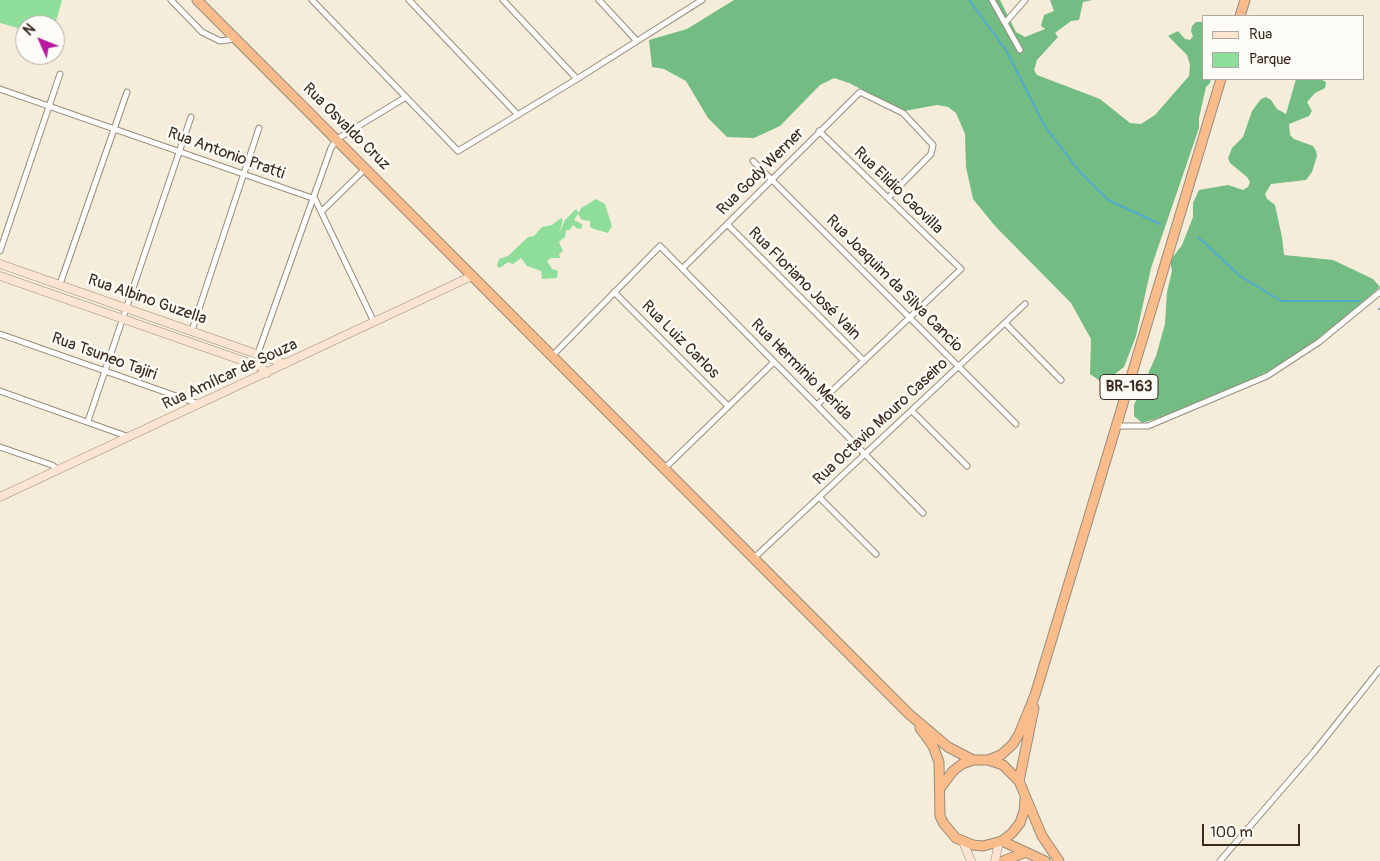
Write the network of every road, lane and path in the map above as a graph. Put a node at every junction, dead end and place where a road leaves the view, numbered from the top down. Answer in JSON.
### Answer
{"nodes":[{"id":1,"x":171,"y":0,"type":"edge"},
{"id":2,"x":197,"y":0,"type":"edge"},
{"id":3,"x":312,"y":0,"type":"edge"},
{"id":4,"x":409,"y":0,"type":"edge"},
{"id":5,"x":503,"y":0,"type":"edge"},
{"id":6,"x":599,"y":0,"type":"edge"},
{"id":7,"x":992,"y":0,"type":"edge"},
{"id":8,"x":1025,"y":0,"type":"edge"},
{"id":9,"x":1245,"y":0,"type":"edge"},
{"id":10,"x":698,"y":1,"type":"edge"},
{"id":11,"x":177,"y":3,"type":"edge"},
{"id":12,"x":1240,"y":15,"type":"edge"},
{"id":13,"x":1005,"y":23,"type":"junction"},
{"id":14,"x":237,"y":39,"type":"junction"},
{"id":15,"x":636,"y":40,"type":"junction"},
{"id":16,"x":1020,"y":50,"type":"dead end"},
{"id":17,"x":60,"y":74,"type":"dead end"},
{"id":18,"x":577,"y":79,"type":"junction"},
{"id":19,"x":1221,"y":80,"type":"edge"},
{"id":20,"x":0,"y":89,"type":"edge"},
{"id":21,"x":127,"y":92,"type":"dead end"},
{"id":22,"x":406,"y":97,"type":"junction"},
{"id":23,"x":48,"y":105,"type":"junction"},
{"id":24,"x":518,"y":115,"type":"junction"},
{"id":25,"x":191,"y":117,"type":"dead end"},
{"id":26,"x":114,"y":128,"type":"junction"},
{"id":27,"x":259,"y":128,"type":"dead end"},
{"id":28,"x":818,"y":131,"type":"junction"},
{"id":29,"x":337,"y":140,"type":"junction"},
{"id":30,"x":179,"y":150,"type":"junction"},
{"id":31,"x":753,"y":161,"type":"dead end"},
{"id":32,"x":366,"y":168,"type":"junction"},
{"id":33,"x":245,"y":173,"type":"junction"},
{"id":34,"x":772,"y":179,"type":"junction"},
{"id":35,"x":888,"y":198,"type":"junction"},
{"id":36,"x":315,"y":199,"type":"junction"},
{"id":37,"x":322,"y":211,"type":"junction"},
{"id":38,"x":726,"y":224,"type":"junction"},
{"id":39,"x":0,"y":250,"type":"edge"},
{"id":40,"x":0,"y":264,"type":"edge"},
{"id":41,"x":683,"y":268,"type":"junction"},
{"id":42,"x":0,"y":276,"type":"edge"},
{"id":43,"x":472,"y":276,"type":"junction"},
{"id":44,"x":60,"y":284,"type":"junction"},
{"id":45,"x":614,"y":292,"type":"junction"},
{"id":46,"x":1380,"y":292,"type":"edge"},
{"id":47,"x":1025,"y":304,"type":"dead end"},
{"id":48,"x":127,"y":307,"type":"junction"},
{"id":49,"x":123,"y":318,"type":"junction"},
{"id":50,"x":910,"y":318,"type":"junction"},
{"id":51,"x":374,"y":322,"type":"junction"},
{"id":52,"x":1004,"y":323,"type":"junction"},
{"id":53,"x":192,"y":330,"type":"junction"},
{"id":54,"x":0,"y":334,"type":"edge"},
{"id":55,"x":258,"y":353,"type":"junction"},
{"id":56,"x":552,"y":356,"type":"junction"},
{"id":57,"x":864,"y":361,"type":"junction"},
{"id":58,"x":774,"y":362,"type":"junction"},
{"id":59,"x":285,"y":364,"type":"junction"},
{"id":60,"x":959,"y":367,"type":"junction"},
{"id":61,"x":104,"y":371,"type":"junction"},
{"id":62,"x":267,"y":373,"type":"junction"},
{"id":63,"x":1061,"y":380,"type":"dead end"},
{"id":64,"x":0,"y":391,"type":"edge"},
{"id":65,"x":199,"y":404,"type":"junction"},
{"id":66,"x":817,"y":405,"type":"junction"},
{"id":67,"x":728,"y":406,"type":"junction"},
{"id":68,"x":912,"y":411,"type":"junction"},
{"id":69,"x":88,"y":421,"type":"junction"},
{"id":70,"x":1016,"y":424,"type":"dead end"},
{"id":71,"x":1118,"y":426,"type":"junction"},
{"id":72,"x":130,"y":438,"type":"junction"},
{"id":73,"x":0,"y":448,"type":"edge"},
{"id":74,"x":866,"y":455,"type":"junction"},
{"id":75,"x":967,"y":466,"type":"dead end"},
{"id":76,"x":665,"y":468,"type":"junction"},
{"id":77,"x":58,"y":470,"type":"junction"},
{"id":78,"x":819,"y":497,"type":"junction"},
{"id":79,"x":0,"y":498,"type":"edge"},
{"id":80,"x":923,"y":513,"type":"dead end"},
{"id":81,"x":876,"y":554,"type":"dead end"},
{"id":82,"x":753,"y":559,"type":"junction"},
{"id":83,"x":1380,"y":669,"type":"edge"},
{"id":84,"x":1035,"y":696,"type":"junction"},
{"id":85,"x":909,"y":714,"type":"junction"},
{"id":86,"x":973,"y":760,"type":"junction"},
{"id":87,"x":988,"y":760,"type":"junction"},
{"id":88,"x":1019,"y":781,"type":"junction"},
{"id":89,"x":940,"y":790,"type":"junction"},
{"id":90,"x":1025,"y":799,"type":"junction"},
{"id":91,"x":1000,"y":841,"type":"junction"},
{"id":92,"x":963,"y":842,"type":"junction"},
{"id":93,"x":1026,"y":852,"type":"junction"},
{"id":94,"x":971,"y":861,"type":"edge"},
{"id":95,"x":994,"y":861,"type":"edge"},
{"id":96,"x":1003,"y":861,"type":"edge"},
{"id":97,"x":1045,"y":861,"type":"edge"},
{"id":98,"x":1059,"y":861,"type":"edge"},
{"id":99,"x":1220,"y":861,"type":"edge"}],
"edges":[{"from":1,"to":11,"type":"street"},
{"from":2,"to":14,"type":"highway","name":"Rua Osvaldo Cruz"},
{"from":3,"to":22,"type":"street"},
{"from":4,"to":24,"type":"street"},
{"from":5,"to":18,"type":"street"},
{"from":6,"to":15,"type":"street"},
{"from":7,"to":13,"type":"street"},
{"from":8,"to":13,"type":"street"},
{"from":9,"to":12,"type":"highway"},
{"from":10,"to":15,"type":"street"},
{"from":11,"to":14,"type":"street"},
{"from":13,"to":16,"type":"street"},
{"from":14,"to":29,"type":"highway","name":"Rua Osvaldo Cruz"},
{"from":15,"to":18,"type":"street"},
{"from":17,"to":23,"type":"street"},
{"from":18,"to":24,"type":"street"},
{"from":19,"to":71,"type":"highway","number":"BR-163"},
{"from":20,"to":23,"type":"street","name":"Rua Antonio Pratti"},
{"from":21,"to":26,"type":"street"},
{"from":22,"to":24,"type":"street"},
{"from":22,"to":29,"type":"street"},
{"from":23,"to":26,"type":"street","name":"Rua Antonio Pratti"},
{"from":23,"to":39,"type":"street"},
{"from":25,"to":30,"type":"street"},
{"from":26,"to":30,"type":"street","name":"Rua Antonio Pratti"},
{"from":26,"to":44,"type":"street"},
{"from":27,"to":33,"type":"street"},
{"from":28,"to":34,"type":"street","name":"Rua Gody Werner"},
{"from":28,"to":35,"type":"street","name":"Rua Elidio Caovilla"},
{"from":28,"to":35,"type":"street","name":"Rua Gody Werner"},
{"from":29,"to":32,"type":"highway","name":"Rua Osvaldo Cruz"},
{"from":29,"to":36,"type":"street"},
{"from":30,"to":33,"type":"street","name":"Rua Antonio Pratti"},
{"from":30,"to":48,"type":"street"},
{"from":31,"to":34,"type":"street","name":"Rua Joaquim da Silva Cancio"},
{"from":32,"to":37,"type":"street"},
{"from":32,"to":43,"type":"highway","name":"Rua Osvaldo Cruz"},
{"from":33,"to":36,"type":"street","name":"Rua Antonio Pratti"},
{"from":33,"to":53,"type":"street"},
{"from":34,"to":38,"type":"street","name":"Rua Gody Werner"},
{"from":34,"to":50,"type":"street","name":"Rua Joaquim da Silva Cancio"},
{"from":35,"to":50,"type":"street","name":"Rua Elidio Caovilla"},
{"from":36,"to":37,"type":"street"},
{"from":36,"to":55,"type":"street"},
{"from":37,"to":51,"type":"street"},
{"from":38,"to":41,"type":"street","name":"Rua Gody Werner"},
{"from":38,"to":57,"type":"street","name":"Rua Floriano José Vain"},
{"from":40,"to":44,"type":"street","name":"Rua Albino Guzella"},
{"from":41,"to":45,"type":"street","name":"Rua Herminio Merida"},
{"from":41,"to":58,"type":"street","name":"Rua Herminio Merida"},
{"from":42,"to":49,"type":"street","name":"Rua Albino Guzella"},
{"from":43,"to":51,"type":"street","name":"Rua Amílcar de Souza"},
{"from":43,"to":56,"type":"highway","name":"Rua Osvaldo Cruz"},
{"from":44,"to":48,"type":"street","name":"Rua Albino Guzella"},
{"from":45,"to":56,"type":"street"},
{"from":45,"to":67,"type":"street","name":"Rua Luiz Carlos"},
{"from":46,"to":71,"type":"street"},
{"from":47,"to":52,"type":"street","name":"Rua Octavio Mouro Caseiro"},
{"from":48,"to":49,"type":"street"},
{"from":48,"to":53,"type":"street","name":"Rua Albino Guzella"},
{"from":49,"to":61,"type":"street"},
{"from":49,"to":62,"type":"street","name":"Rua Albino Guzella"},
{"from":50,"to":57,"type":"street"},
{"from":50,"to":60,"type":"street","name":"Rua Joaquim da Silva Cancio"},
{"from":51,"to":59,"type":"street","name":"Rua Amílcar de Souza"},
{"from":52,"to":60,"type":"street","name":"Rua Octavio Mouro Caseiro"},
{"from":52,"to":63,"type":"street"},
{"from":53,"to":55,"type":"street","name":"Rua Albino Guzella"},
{"from":54,"to":61,"type":"street","name":"Rua Tsuneo Tajiri"},
{"from":55,"to":59,"type":"street","name":"Rua Albino Guzella"},
{"from":56,"to":76,"type":"highway","name":"Rua Osvaldo Cruz"},
{"from":57,"to":66,"type":"street"},
{"from":58,"to":66,"type":"street","name":"Rua Herminio Merida"},
{"from":58,"to":67,"type":"street"},
{"from":59,"to":62,"type":"street","name":"Rua Amílcar de Souza"},
{"from":60,"to":68,"type":"street","name":"Rua Octavio Mouro Caseiro"},
{"from":60,"to":70,"type":"street","name":"Rua Joaquim da Silva Cancio"},
{"from":61,"to":65,"type":"street","name":"Rua Tsuneo Tajiri"},
{"from":61,"to":69,"type":"street"},
{"from":62,"to":65,"type":"street","name":"Rua Amílcar de Souza"},
{"from":64,"to":69,"type":"street"},
{"from":65,"to":72,"type":"street","name":"Rua Amílcar de Souza"},
{"from":66,"to":74,"type":"street","name":"Rua Herminio Merida"},
{"from":67,"to":76,"type":"street"},
{"from":68,"to":74,"type":"street","name":"Rua Octavio Mouro Caseiro"},
{"from":68,"to":75,"type":"street"},
{"from":69,"to":72,"type":"street"},
{"from":71,"to":84,"type":"highway","number":"BR-163"},
{"from":72,"to":77,"type":"street","name":"Rua Amílcar de Souza"},
{"from":73,"to":77,"type":"street"},
{"from":74,"to":78,"type":"street","name":"Rua Octavio Mouro Caseiro"},
{"from":74,"to":80,"type":"street","name":"Rua Herminio Merida"},
{"from":76,"to":82,"type":"highway","name":"Rua Osvaldo Cruz"},
{"from":77,"to":79,"type":"street","name":"Rua Amílcar de Souza"},
{"from":78,"to":81,"type":"street"},
{"from":78,"to":82,"type":"street","name":"Rua Octavio Mouro Caseiro"},
{"from":82,"to":85,"type":"highway","name":"Rua Osvaldo Cruz"},
{"from":83,"to":99,"type":"street"},
{"from":84,"to":87,"type":"highway","number":"BR-163"},
{"from":84,"to":88,"type":"highway","number":"BR-163"},
{"from":85,"to":86,"type":"highway"},
{"from":85,"to":89,"type":"highway"},
{"from":86,"to":87,"type":"highway","number":"BR-163"},
{"from":86,"to":89,"type":"highway"},
{"from":87,"to":88,"type":"highway","number":"BR-163"},
{"from":88,"to":90,"type":"highway","number":"BR-163"},
{"from":89,"to":92,"type":"highway"},
{"from":90,"to":91,"type":"highway"},
{"from":90,"to":98,"type":"highway","number":"BR-163"},
{"from":91,"to":92,"type":"highway"},
{"from":91,"to":93,"type":"highway"},
{"from":91,"to":95,"type":"street"},
{"from":92,"to":94,"type":"street"},
{"from":93,"to":96,"type":"highway"},
{"from":93,"to":97,"type":"highway"}]}
